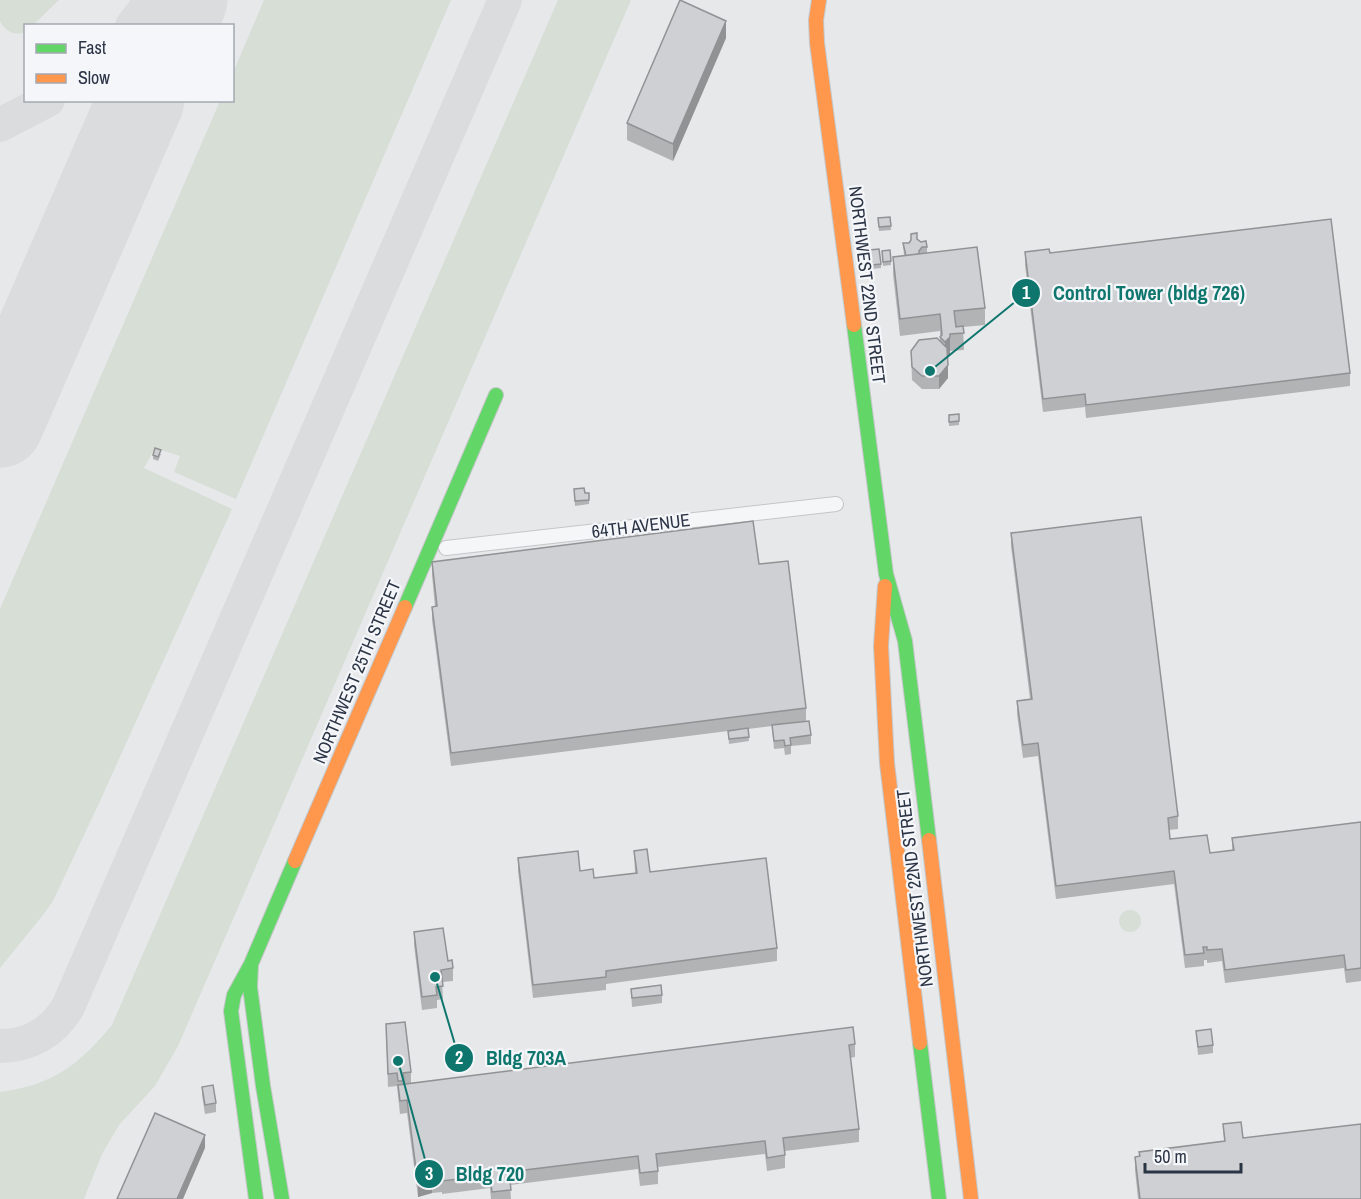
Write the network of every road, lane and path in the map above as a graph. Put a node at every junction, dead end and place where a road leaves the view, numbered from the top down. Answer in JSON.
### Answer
{"nodes":[{"id":1,"x":819,"y":0,"type":"edge"},
{"id":2,"x":496,"y":395,"type":"dead end"},
{"id":3,"x":836,"y":504,"type":"dead end"},
{"id":4,"x":446,"y":548,"type":"dead end"},
{"id":5,"x":886,"y":574,"type":"junction"},
{"id":6,"x":251,"y":964,"type":"junction"},
{"id":7,"x":256,"y":1199,"type":"edge"},
{"id":8,"x":282,"y":1199,"type":"edge"},
{"id":9,"x":939,"y":1199,"type":"edge"},
{"id":10,"x":971,"y":1199,"type":"edge"}],
"edges":[{"from":1,"to":5,"type":"street","name":"NORTHWEST 22ND STREET"},
{"from":2,"to":6,"type":"street","name":"NORTHWEST 25TH STREET"},
{"from":3,"to":4,"type":"street","name":"64TH AVENUE"},
{"from":5,"to":9,"type":"street","name":"NORTHWEST 22ND STREET"},
{"from":5,"to":10,"type":"street","name":"NORTHWEST 22ND STREET"},
{"from":6,"to":7,"type":"street","name":"NORTHWEST 25TH STREET"},
{"from":6,"to":8,"type":"street","name":"NORTHWEST 25TH STREET"}]}
